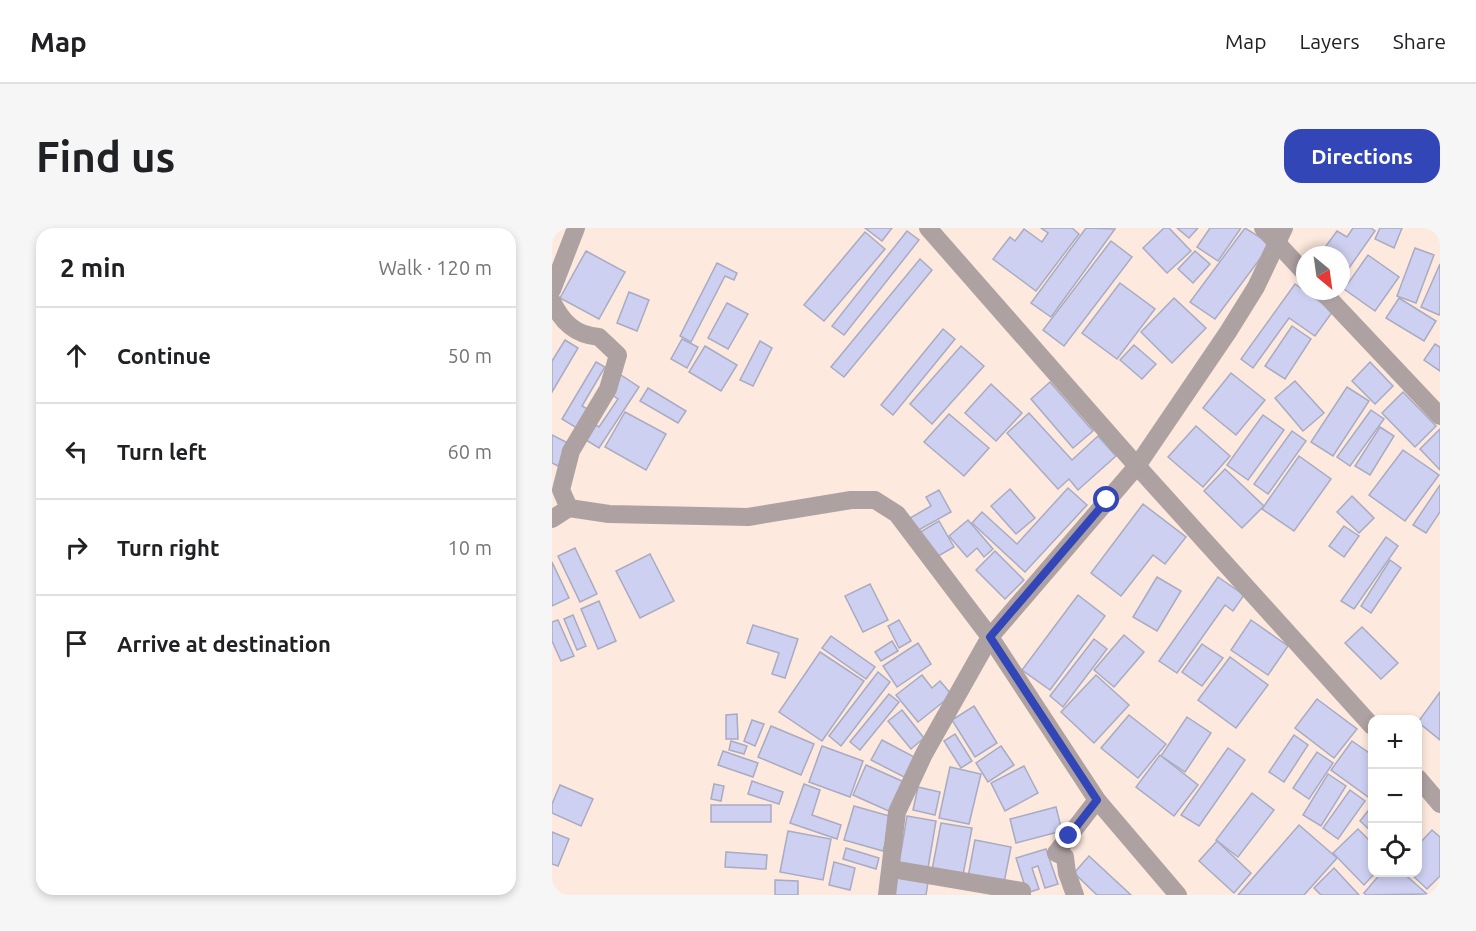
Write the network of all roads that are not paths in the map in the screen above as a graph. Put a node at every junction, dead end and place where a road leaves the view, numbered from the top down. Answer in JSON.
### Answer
{"nodes":[{"id":1,"x":576,"y":228,"type":"edge"},
{"id":2,"x":928,"y":228,"type":"edge"},
{"id":3,"x":1263,"y":228,"type":"edge"},
{"id":4,"x":1280,"y":235,"type":"edge"},
{"id":5,"x":1296,"y":259,"type":"edge"},
{"id":6,"x":552,"y":290,"type":"edge"},
{"id":7,"x":1330,"y":300,"type":"edge"},
{"id":8,"x":552,"y":301,"type":"edge"},
{"id":9,"x":1440,"y":416,"type":"edge"},
{"id":10,"x":1137,"y":466,"type":"junction"},
{"id":11,"x":557,"y":491,"type":"edge"},
{"id":12,"x":568,"y":508,"type":"junction"},
{"id":13,"x":552,"y":519,"type":"edge"},
{"id":14,"x":990,"y":637,"type":"junction"},
{"id":15,"x":1368,"y":722,"type":"edge"},
{"id":16,"x":1422,"y":783,"type":"edge"},
{"id":17,"x":1097,"y":800,"type":"junction"},
{"id":18,"x":1440,"y":804,"type":"edge"},
{"id":19,"x":892,"y":869,"type":"junction"},
{"id":20,"x":1171,"y":892,"type":"edge"},
{"id":21,"x":887,"y":895,"type":"edge"},
{"id":22,"x":1022,"y":895,"type":"edge"},
{"id":23,"x":1075,"y":895,"type":"edge"}],
"edges":[{"from":1,"to":6,"type":"street"},
{"from":2,"to":10,"type":"street"},
{"from":3,"to":4,"type":"street"},
{"from":4,"to":5,"type":"street"},
{"from":4,"to":10,"type":"street"},
{"from":7,"to":9,"type":"street"},
{"from":8,"to":11,"type":"street"},
{"from":10,"to":14,"type":"street"},
{"from":10,"to":15,"type":"street"},
{"from":11,"to":12,"type":"street"},
{"from":12,"to":13,"type":"street"},
{"from":12,"to":14,"type":"street"},
{"from":14,"to":17,"type":"street"},
{"from":14,"to":19,"type":"street"},
{"from":16,"to":18,"type":"street"},
{"from":17,"to":20,"type":"street"},
{"from":17,"to":23,"type":"street"},
{"from":19,"to":21,"type":"street"},
{"from":19,"to":22,"type":"street"}]}
